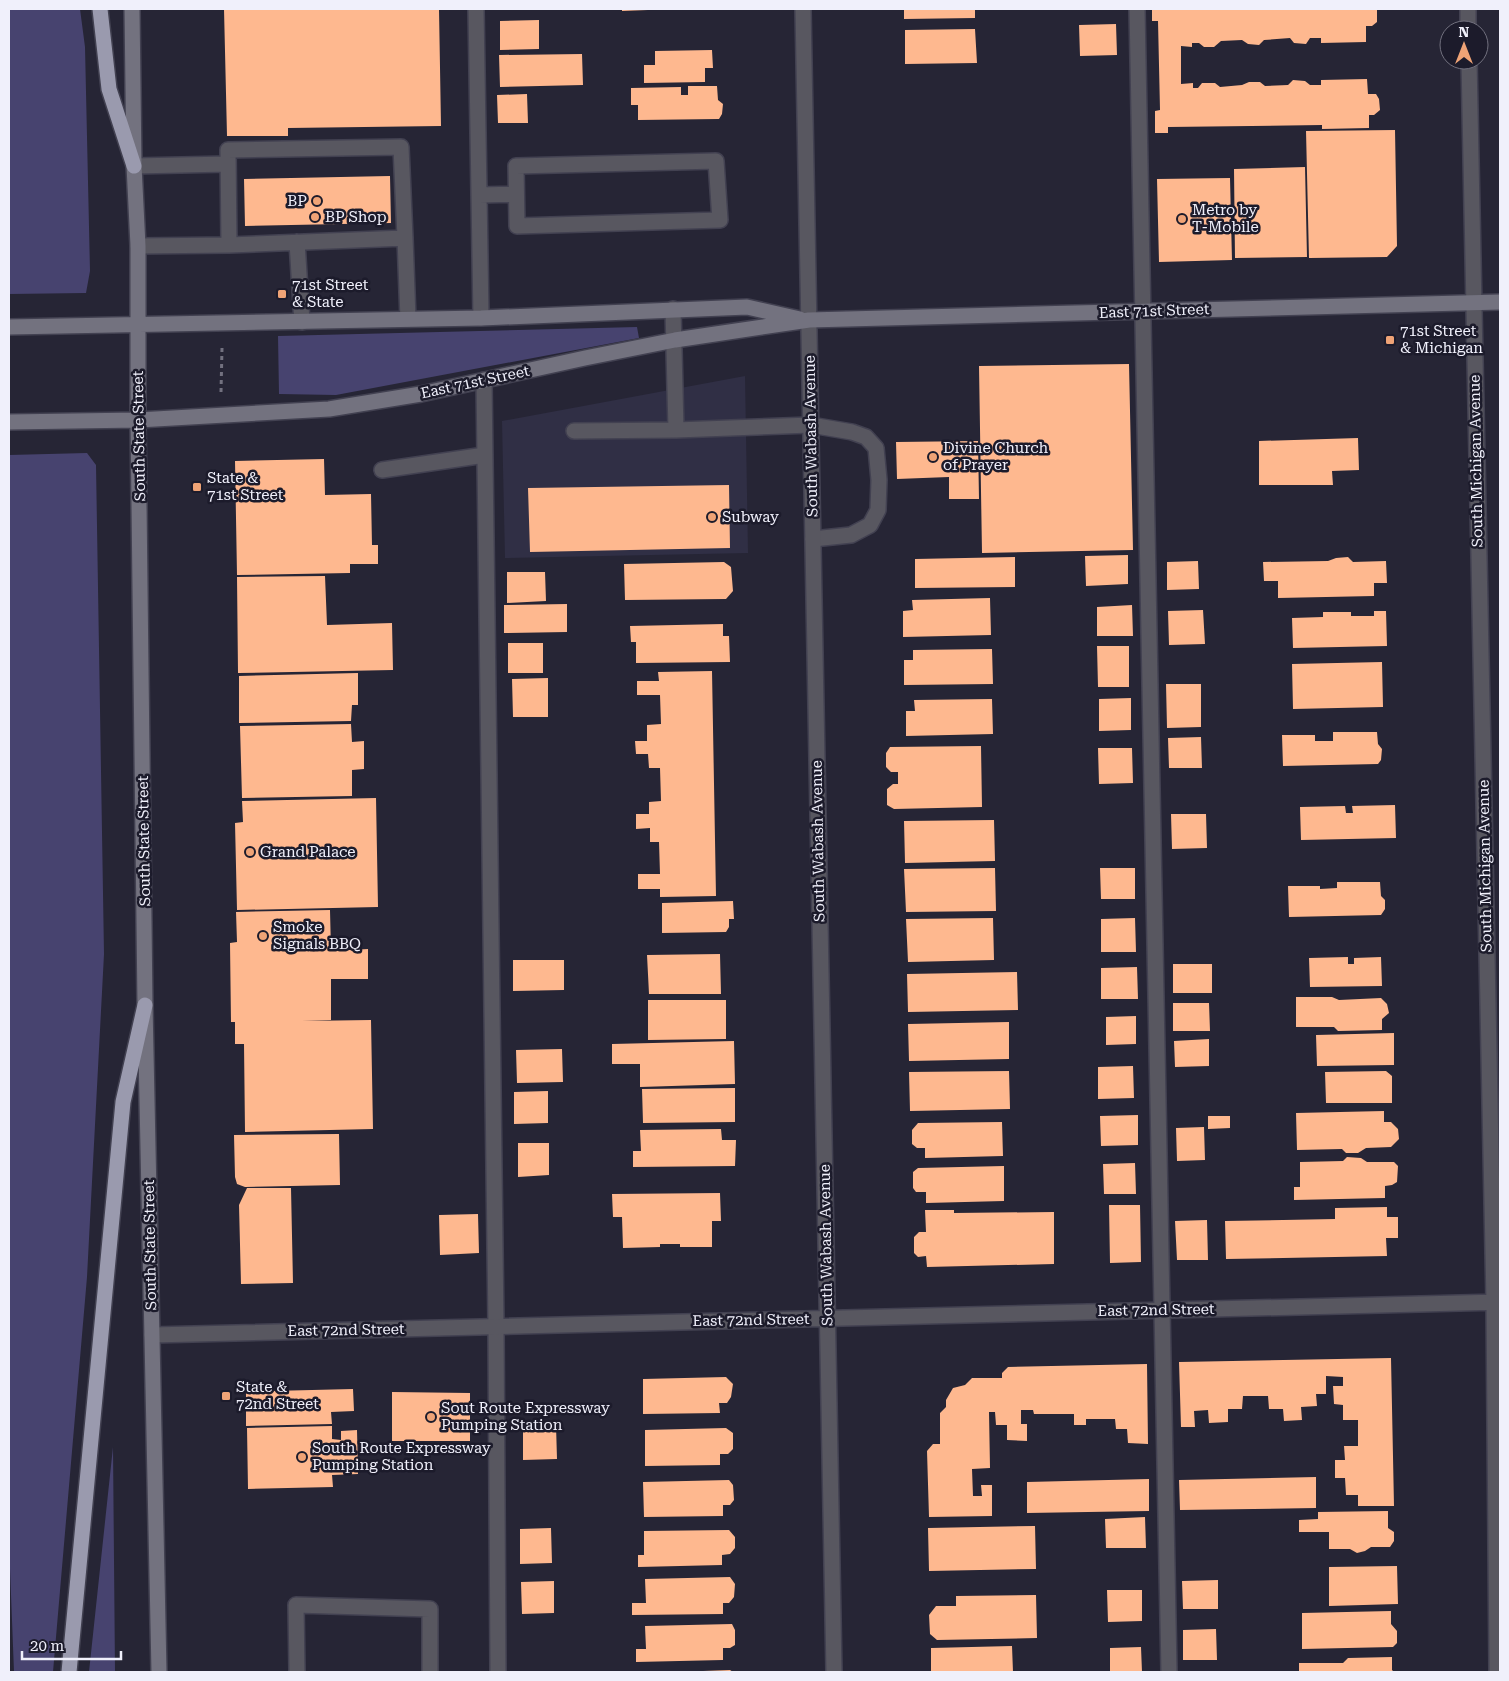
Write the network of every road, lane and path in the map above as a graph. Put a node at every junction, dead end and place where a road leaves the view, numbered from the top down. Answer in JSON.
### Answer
{"nodes":[{"id":1,"x":100,"y":9,"type":"edge"},
{"id":2,"x":132,"y":9,"type":"edge"},
{"id":3,"x":476,"y":9,"type":"edge"},
{"id":4,"x":803,"y":9,"type":"edge"},
{"id":5,"x":1137,"y":9,"type":"edge"},
{"id":6,"x":1469,"y":70,"type":"edge"},
{"id":7,"x":228,"y":164,"type":"junction"},
{"id":8,"x":134,"y":166,"type":"junction"},
{"id":9,"x":516,"y":194,"type":"junction"},
{"id":10,"x":479,"y":195,"type":"junction"},
{"id":11,"x":405,"y":238,"type":"junction"},
{"id":12,"x":297,"y":242,"type":"junction"},
{"id":13,"x":229,"y":245,"type":"junction"},
{"id":14,"x":138,"y":246,"type":"junction"},
{"id":15,"x":1472,"y":302,"type":"junction"},
{"id":16,"x":1500,"y":302,"type":"edge"},
{"id":17,"x":673,"y":309,"type":"junction"},
{"id":18,"x":1141,"y":311,"type":"junction"},
{"id":19,"x":481,"y":318,"type":"junction"},
{"id":20,"x":408,"y":319,"type":"junction"},
{"id":21,"x":808,"y":320,"type":"junction"},
{"id":22,"x":302,"y":322,"type":"junction"},
{"id":23,"x":138,"y":325,"type":"junction"},
{"id":24,"x":9,"y":327,"type":"edge"},
{"id":25,"x":675,"y":340,"type":"junction"},
{"id":26,"x":222,"y":342,"type":"dead end"},
{"id":27,"x":484,"y":380,"type":"junction"},
{"id":28,"x":221,"y":397,"type":"dead end"},
{"id":29,"x":138,"y":420,"type":"junction"},
{"id":30,"x":9,"y":422,"type":"edge"},
{"id":31,"x":811,"y":425,"type":"junction"},
{"id":32,"x":676,"y":430,"type":"junction"},
{"id":33,"x":574,"y":431,"type":"dead end"},
{"id":34,"x":485,"y":455,"type":"junction"},
{"id":35,"x":382,"y":470,"type":"dead end"},
{"id":36,"x":813,"y":539,"type":"junction"},
{"id":37,"x":145,"y":1005,"type":"junction"},
{"id":38,"x":1497,"y":1302,"type":"edge"},
{"id":39,"x":1164,"y":1310,"type":"junction"},
{"id":40,"x":827,"y":1318,"type":"junction"},
{"id":41,"x":496,"y":1326,"type":"junction"},
{"id":42,"x":152,"y":1335,"type":"junction"},
{"id":43,"x":69,"y":1672,"type":"edge"},
{"id":44,"x":159,"y":1672,"type":"edge"},
{"id":45,"x":297,"y":1672,"type":"edge"},
{"id":46,"x":430,"y":1672,"type":"edge"},
{"id":47,"x":498,"y":1672,"type":"edge"},
{"id":48,"x":834,"y":1672,"type":"edge"},
{"id":49,"x":1169,"y":1672,"type":"edge"},
{"id":50,"x":1497,"y":1672,"type":"edge"}],
"edges":[{"from":1,"to":8,"type":"highway"},
{"from":2,"to":8,"type":"main road","name":"South State Street"},
{"from":3,"to":10,"type":"street"},
{"from":4,"to":21,"type":"street","name":"South Wabash Avenue"},
{"from":5,"to":18,"type":"street"},
{"from":6,"to":15,"type":"street","name":"South Michigan Avenue"},
{"from":7,"to":8,"type":"street"},
{"from":7,"to":11,"type":"street"},
{"from":7,"to":13,"type":"street"},
{"from":8,"to":14,"type":"main road","name":"South State Street"},
{"from":9,"to":9,"type":"street"},
{"from":9,"to":10,"type":"street"},
{"from":10,"to":19,"type":"street"},
{"from":11,"to":12,"type":"street"},
{"from":11,"to":20,"type":"street"},
{"from":12,"to":13,"type":"street"},
{"from":12,"to":22,"type":"street"},
{"from":13,"to":14,"type":"street"},
{"from":14,"to":23,"type":"main road","name":"South State Street"},
{"from":15,"to":16,"type":"main road","name":"East 71st Street"},
{"from":15,"to":18,"type":"main road","name":"East 71st Street"},
{"from":15,"to":38,"type":"street","name":"South Michigan Avenue"},
{"from":17,"to":19,"type":"main road","name":"East 71st Street"},
{"from":17,"to":21,"type":"main road","name":"East 71st Street"},
{"from":17,"to":25,"type":"street"},
{"from":18,"to":21,"type":"main road","name":"East 71st Street"},
{"from":18,"to":39,"type":"street"},
{"from":19,"to":20,"type":"main road","name":"East 71st Street"},
{"from":20,"to":22,"type":"main road","name":"East 71st Street"},
{"from":21,"to":25,"type":"main road","name":"East 71st Street"},
{"from":21,"to":31,"type":"street","name":"South Wabash Avenue"},
{"from":22,"to":23,"type":"main road","name":"East 71st Street"},
{"from":23,"to":24,"type":"main road","name":"East 71st Street"},
{"from":23,"to":29,"type":"main road","name":"South State Street"},
{"from":25,"to":27,"type":"main road","name":"East 71st Street"},
{"from":25,"to":32,"type":"street"},
{"from":26,"to":28,"type":"path"},
{"from":27,"to":29,"type":"main road","name":"East 71st Street"},
{"from":27,"to":34,"type":"street"},
{"from":29,"to":30,"type":"main road","name":"East 71st Street"},
{"from":29,"to":37,"type":"main road","name":"South State Street"},
{"from":31,"to":32,"type":"street"},
{"from":31,"to":36,"type":"street","name":"South Wabash Avenue"},
{"from":31,"to":36,"type":"street"},
{"from":32,"to":33,"type":"street"},
{"from":34,"to":35,"type":"street"},
{"from":34,"to":41,"type":"street"},
{"from":36,"to":40,"type":"street","name":"South Wabash Avenue"},
{"from":37,"to":42,"type":"main road","name":"South State Street"},
{"from":37,"to":43,"type":"highway"},
{"from":38,"to":39,"type":"street","name":"East 72nd Street"},
{"from":38,"to":50,"type":"street","name":"South Michigan Avenue"},
{"from":39,"to":40,"type":"street","name":"East 72nd Street"},
{"from":39,"to":49,"type":"street"},
{"from":40,"to":41,"type":"street","name":"East 72nd Street"},
{"from":40,"to":48,"type":"street","name":"South Wabash Avenue"},
{"from":41,"to":42,"type":"street","name":"East 72nd Street"},
{"from":41,"to":47,"type":"street"},
{"from":42,"to":44,"type":"main road","name":"South State Street"},
{"from":45,"to":46,"type":"street"}]}
